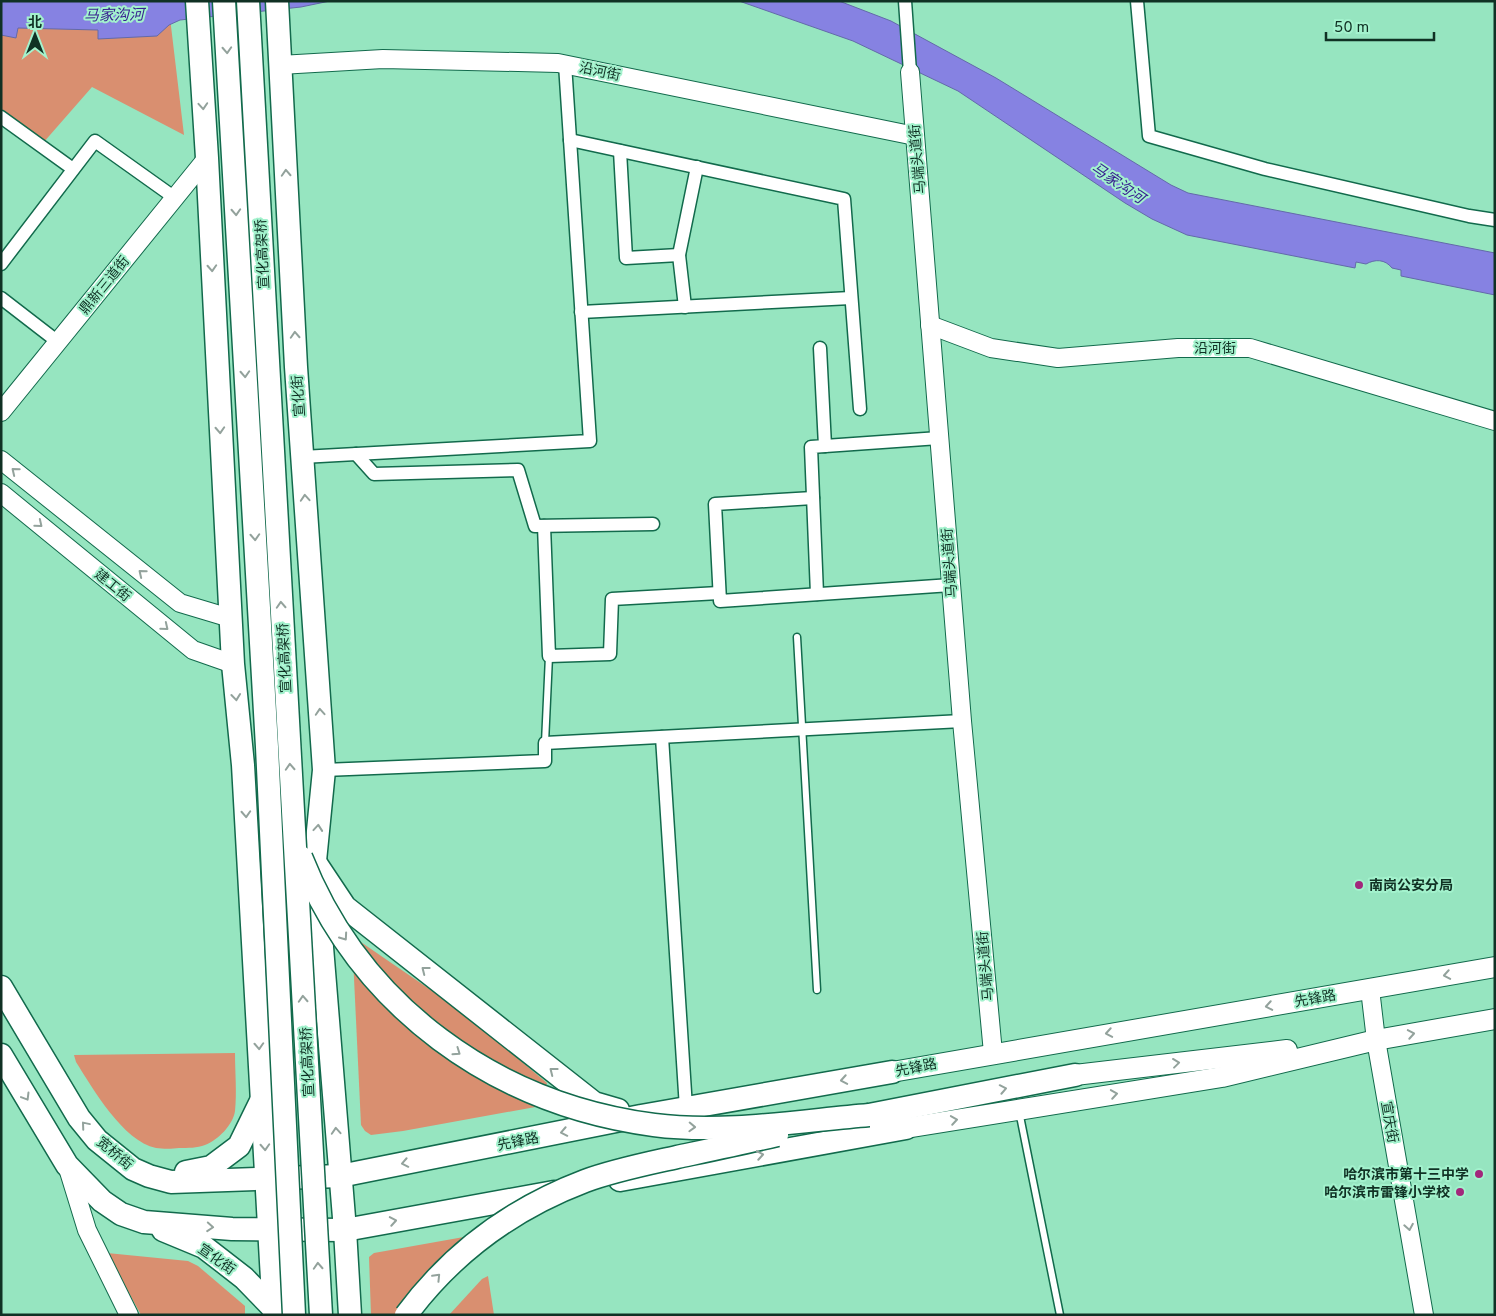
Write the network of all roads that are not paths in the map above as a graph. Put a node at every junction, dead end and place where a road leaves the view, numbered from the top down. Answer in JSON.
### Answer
{"nodes":[{"id":1,"x":197,"y":1,"type":"edge"},
{"id":2,"x":224,"y":1,"type":"edge"},
{"id":3,"x":248,"y":1,"type":"edge"},
{"id":4,"x":277,"y":1,"type":"edge"},
{"id":5,"x":1137,"y":1,"type":"edge"},
{"id":6,"x":905,"y":6,"type":"edge"},
{"id":7,"x":565,"y":64,"type":"junction"},
{"id":8,"x":280,"y":65,"type":"junction"},
{"id":9,"x":910,"y":72,"type":"joint"},
{"id":10,"x":1,"y":117,"type":"edge"},
{"id":11,"x":915,"y":136,"type":"junction"},
{"id":12,"x":570,"y":140,"type":"junction"},
{"id":13,"x":620,"y":151,"type":"junction"},
{"id":14,"x":206,"y":158,"type":"junction"},
{"id":15,"x":697,"y":168,"type":"junction"},
{"id":16,"x":72,"y":169,"type":"junction"},
{"id":17,"x":174,"y":198,"type":"junction"},
{"id":18,"x":1495,"y":220,"type":"edge"},
{"id":19,"x":679,"y":255,"type":"junction"},
{"id":20,"x":1,"y":264,"type":"edge"},
{"id":21,"x":1,"y":298,"type":"edge"},
{"id":22,"x":851,"y":298,"type":"junction"},
{"id":23,"x":685,"y":307,"type":"junction"},
{"id":24,"x":582,"y":312,"type":"junction"},
{"id":25,"x":930,"y":325,"type":"junction"},
{"id":26,"x":58,"y":342,"type":"junction"},
{"id":27,"x":820,"y":348,"type":"dead end"},
{"id":28,"x":860,"y":409,"type":"dead end"},
{"id":29,"x":1,"y":412,"type":"edge"},
{"id":30,"x":1495,"y":420,"type":"edge"},
{"id":31,"x":939,"y":438,"type":"junction"},
{"id":32,"x":825,"y":446,"type":"junction"},
{"id":33,"x":356,"y":454,"type":"junction"},
{"id":34,"x":302,"y":457,"type":"junction"},
{"id":35,"x":1,"y":460,"type":"edge"},
{"id":36,"x":1,"y":493,"type":"edge"},
{"id":37,"x":813,"y":498,"type":"junction"},
{"id":38,"x":653,"y":524,"type":"dead end"},
{"id":39,"x":544,"y":526,"type":"junction"},
{"id":40,"x":951,"y":586,"type":"junction"},
{"id":41,"x":719,"y":593,"type":"junction"},
{"id":42,"x":817,"y":594,"type":"junction"},
{"id":43,"x":230,"y":618,"type":"junction"},
{"id":44,"x":797,"y":637,"type":"dead end"},
{"id":45,"x":549,"y":656,"type":"junction"},
{"id":46,"x":233,"y":664,"type":"junction"},
{"id":47,"x":962,"y":721,"type":"junction"},
{"id":48,"x":802,"y":730,"type":"junction"},
{"id":49,"x":662,"y":737,"type":"junction"},
{"id":50,"x":545,"y":743,"type":"junction"},
{"id":51,"x":267,"y":747,"type":"junction"},
{"id":52,"x":323,"y":766,"type":"junction"},
{"id":53,"x":315,"y":861,"type":"junction"},
{"id":54,"x":1495,"y":967,"type":"edge"},
{"id":55,"x":1,"y":987,"type":"edge"},
{"id":56,"x":1370,"y":988,"type":"junction"},
{"id":57,"x":817,"y":990,"type":"dead end"},
{"id":58,"x":1495,"y":1019,"type":"edge"},
{"id":59,"x":1376,"y":1040,"type":"junction"},
{"id":60,"x":993,"y":1053,"type":"junction"},
{"id":61,"x":1,"y":1055,"type":"edge"},
{"id":62,"x":892,"y":1072,"type":"joint"},
{"id":63,"x":1075,"y":1075,"type":"joint"},
{"id":64,"x":262,"y":1098,"type":"junction"},
{"id":65,"x":686,"y":1108,"type":"junction"},
{"id":66,"x":1019,"y":1110,"type":"junction"},
{"id":67,"x":869,"y":1115,"type":"junction"},
{"id":68,"x":641,"y":1116,"type":"junction"},
{"id":69,"x":906,"y":1128,"type":"joint"},
{"id":70,"x":67,"y":1165,"type":"junction"},
{"id":71,"x":149,"y":1176,"type":"junction"},
{"id":72,"x":340,"y":1176,"type":"junction"},
{"id":73,"x":267,"y":1179,"type":"junction"},
{"id":74,"x":144,"y":1222,"type":"junction"},
{"id":75,"x":269,"y":1229,"type":"junction"},
{"id":76,"x":345,"y":1230,"type":"junction"},
{"id":77,"x":281,"y":1313,"type":"edge"},
{"id":78,"x":129,"y":1315,"type":"edge"},
{"id":79,"x":321,"y":1315,"type":"edge"},
{"id":80,"x":350,"y":1315,"type":"edge"},
{"id":81,"x":406,"y":1315,"type":"edge"},
{"id":82,"x":1060,"y":1315,"type":"edge"},
{"id":83,"x":1424,"y":1315,"type":"edge"}],
"edges":[{"from":1,"to":14,"type":"highway","one_way":true},
{"from":2,"to":51,"type":"highway","name":"宣化高架桥","one_way":true,"bridge":true},
{"from":79,"to":3,"type":"highway","name":"宣化高架桥","one_way":true,"bridge":true},
{"from":4,"to":8,"type":"highway","name":"宣化街"},
{"from":5,"to":18,"type":"street"},
{"from":6,"to":9,"type":"street"},
{"from":7,"to":8,"type":"street","name":"沿河街"},
{"from":7,"to":11,"type":"street","name":"沿河街"},
{"from":7,"to":12,"type":"street"},
{"from":34,"to":8,"type":"highway","name":"宣化街","one_way":true},
{"from":9,"to":11,"type":"street","name":"马端头道街"},
{"from":10,"to":16,"type":"street"},
{"from":11,"to":25,"type":"street","name":"马端头道街"},
{"from":12,"to":13,"type":"street"},
{"from":12,"to":24,"type":"street"},
{"from":13,"to":15,"type":"street"},
{"from":13,"to":19,"type":"street"},
{"from":14,"to":17,"type":"street","name":"鼎新三道街"},
{"from":14,"to":43,"type":"highway","one_way":true},
{"from":15,"to":19,"type":"street"},
{"from":15,"to":22,"type":"street"},
{"from":16,"to":17,"type":"street"},
{"from":16,"to":20,"type":"street"},
{"from":17,"to":26,"type":"street","name":"鼎新三道街"},
{"from":19,"to":23,"type":"street"},
{"from":21,"to":26,"type":"street"},
{"from":22,"to":23,"type":"street"},
{"from":22,"to":28,"type":"street"},
{"from":23,"to":24,"type":"street"},
{"from":24,"to":33,"type":"street"},
{"from":25,"to":30,"type":"street","name":"沿河街"},
{"from":25,"to":31,"type":"street","name":"马端头道街"},
{"from":26,"to":29,"type":"street","name":"鼎新三道街"},
{"from":27,"to":32,"type":"street"},
{"from":31,"to":32,"type":"street"},
{"from":31,"to":40,"type":"street","name":"马端头道街"},
{"from":32,"to":37,"type":"street"},
{"from":33,"to":34,"type":"street"},
{"from":33,"to":39,"type":"street"},
{"from":52,"to":34,"type":"highway","name":"宣化街","one_way":true},
{"from":43,"to":35,"type":"street","name":"建工街","one_way":true},
{"from":36,"to":46,"type":"street","name":"建工街","one_way":true},
{"from":37,"to":41,"type":"street"},
{"from":37,"to":42,"type":"street"},
{"from":38,"to":39,"type":"street"},
{"from":39,"to":45,"type":"street"},
{"from":40,"to":42,"type":"street"},
{"from":40,"to":47,"type":"street","name":"马端头道街"},
{"from":41,"to":42,"type":"street"},
{"from":41,"to":45,"type":"street"},
{"from":43,"to":46,"type":"highway"},
{"from":44,"to":48,"type":"lane"},
{"from":45,"to":50,"type":"lane"},
{"from":46,"to":64,"type":"highway","one_way":true},
{"from":47,"to":48,"type":"street"},
{"from":47,"to":60,"type":"street","name":"马端头道街"},
{"from":48,"to":49,"type":"street"},
{"from":48,"to":57,"type":"lane"},
{"from":49,"to":50,"type":"street"},
{"from":49,"to":65,"type":"street"},
{"from":50,"to":52,"type":"street"},
{"from":51,"to":67,"type":"highway","one_way":true,"bridge":true},
{"from":51,"to":77,"type":"highway","name":"宣化高架桥","bridge":true},
{"from":53,"to":52,"type":"highway","name":"宣化街","one_way":true},
{"from":68,"to":53,"type":"highway","one_way":true},
{"from":72,"to":53,"type":"highway","name":"宣化街","one_way":true},
{"from":54,"to":56,"type":"main road","name":"先锋路","one_way":true},
{"from":71,"to":55,"type":"highway","name":"宽桥街","one_way":true},
{"from":56,"to":59,"type":"street","name":"宣庆街"},
{"from":56,"to":60,"type":"main road","name":"先锋路","one_way":true},
{"from":59,"to":58,"type":"main road","one_way":true},
{"from":63,"to":59,"type":"main road","one_way":true},
{"from":66,"to":59,"type":"main road","one_way":true},
{"from":59,"to":83,"type":"street","name":"宣庆街","one_way":true},
{"from":60,"to":62,"type":"main road","name":"先锋路"},
{"from":61,"to":70,"type":"highway","one_way":true},
{"from":62,"to":65,"type":"highway","name":"先锋路","one_way":true},
{"from":67,"to":63,"type":"highway","one_way":true},
{"from":64,"to":71,"type":"highway"},
{"from":64,"to":73,"type":"highway","one_way":true},
{"from":65,"to":68,"type":"highway","name":"先锋路"},
{"from":69,"to":66,"type":"main road","one_way":true},
{"from":66,"to":82,"type":"lane"},
{"from":81,"to":67,"type":"highway","one_way":true,"bridge":true},
{"from":68,"to":72,"type":"highway","name":"先锋路","one_way":true},
{"from":76,"to":69,"type":"highway","one_way":true},
{"from":70,"to":74,"type":"highway"},
{"from":70,"to":78,"type":"street"},
{"from":71,"to":73,"type":"highway","name":"宽桥街"},
{"from":72,"to":73,"type":"highway","name":"宽桥街"},
{"from":72,"to":76,"type":"highway","name":"宣化街"},
{"from":73,"to":75,"type":"highway"},
{"from":74,"to":75,"type":"highway","one_way":true},
{"from":74,"to":77,"type":"highway","name":"宣化街"},
{"from":75,"to":76,"type":"highway"},
{"from":75,"to":77,"type":"highway"},
{"from":76,"to":80,"type":"highway","name":"宣化街"}]}
